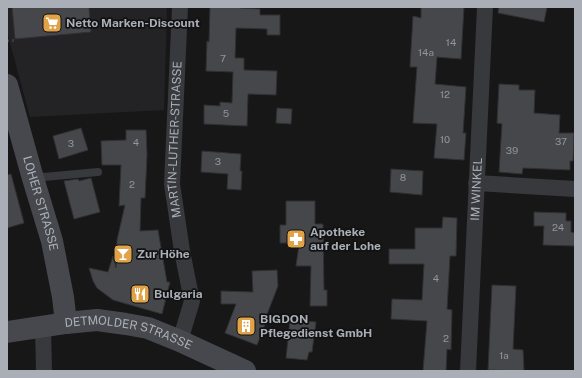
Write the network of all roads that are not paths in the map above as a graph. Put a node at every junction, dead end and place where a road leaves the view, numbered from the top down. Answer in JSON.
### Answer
{"nodes":[{"id":1,"x":180,"y":7,"type":"edge"},
{"id":2,"x":485,"y":7,"type":"edge"},
{"id":3,"x":7,"y":85,"type":"edge"},
{"id":4,"x":98,"y":172,"type":"dead end"},
{"id":5,"x":32,"y":175,"type":"junction"},
{"id":6,"x":476,"y":183,"type":"junction"},
{"id":7,"x":575,"y":188,"type":"edge"},
{"id":8,"x":66,"y":323,"type":"junction"},
{"id":9,"x":43,"y":327,"type":"junction"},
{"id":10,"x":7,"y":332,"type":"edge"},
{"id":11,"x":180,"y":341,"type":"junction"},
{"id":12,"x":240,"y":370,"type":"edge"},
{"id":13,"x":44,"y":371,"type":"edge"},
{"id":14,"x":468,"y":371,"type":"edge"}],
"edges":[{"from":1,"to":11,"type":"street","name":"MARTIN-LUTHER-STRASSE"},
{"from":2,"to":6,"type":"street","name":"IM WINKEL"},
{"from":3,"to":5,"type":"street","name":"LOHER STRASSE"},
{"from":4,"to":5,"type":"lane"},
{"from":5,"to":8,"type":"street","name":"LOHER STRASSE"},
{"from":6,"to":7,"type":"street"},
{"from":6,"to":14,"type":"street","name":"IM WINKEL"},
{"from":8,"to":9,"type":"street","name":"DETMOLDER STRASSE"},
{"from":8,"to":11,"type":"street","name":"DETMOLDER STRASSE"},
{"from":9,"to":10,"type":"street","name":"DETMOLDER STRASSE"},
{"from":9,"to":13,"type":"street"},
{"from":11,"to":12,"type":"street","name":"DETMOLDER STRASSE"}]}
